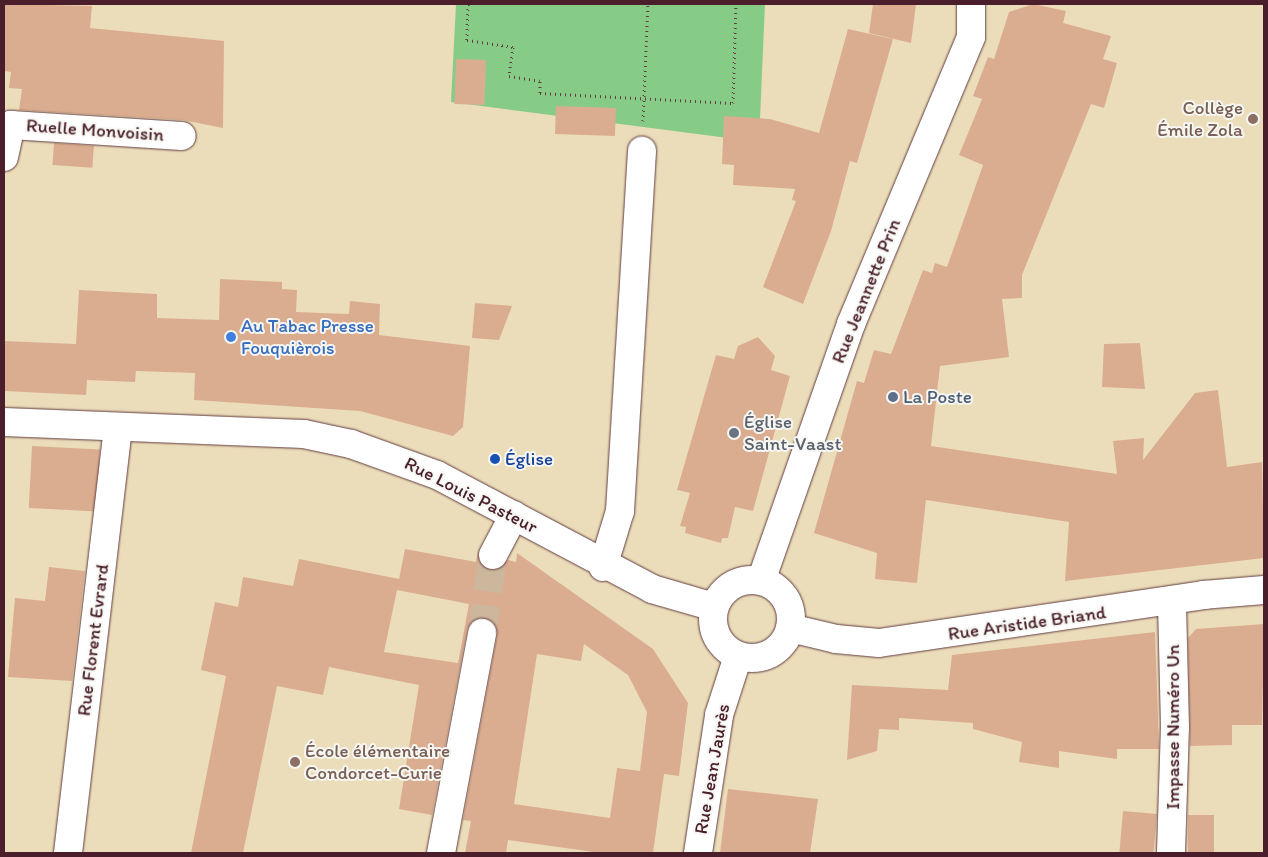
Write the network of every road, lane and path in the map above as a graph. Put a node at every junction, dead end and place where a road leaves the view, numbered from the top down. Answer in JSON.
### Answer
{"nodes":[{"id":1,"x":468,"y":4,"type":"edge"},
{"id":2,"x":648,"y":4,"type":"edge"},
{"id":3,"x":736,"y":4,"type":"edge"},
{"id":4,"x":971,"y":4,"type":"edge"},
{"id":5,"x":644,"y":100,"type":"junction"},
{"id":6,"x":182,"y":136,"type":"dead end"},
{"id":7,"x":642,"y":151,"type":"joint"},
{"id":8,"x":4,"y":157,"type":"edge"},
{"id":9,"x":4,"y":422,"type":"edge"},
{"id":10,"x":118,"y":427,"type":"junction"},
{"id":11,"x":514,"y":515,"type":"junction"},
{"id":12,"x":494,"y":555,"type":"tunnel mouth"},
{"id":13,"x":603,"y":566,"type":"junction"},
{"id":14,"x":761,"y":581,"type":"junction"},
{"id":15,"x":1264,"y":590,"type":"edge"},
{"id":16,"x":1172,"y":601,"type":"junction"},
{"id":17,"x":714,"y":608,"type":"junction"},
{"id":18,"x":790,"y":628,"type":"junction"},
{"id":19,"x":482,"y":633,"type":"tunnel mouth"},
{"id":20,"x":738,"y":656,"type":"junction"},
{"id":21,"x":68,"y":853,"type":"edge"},
{"id":22,"x":441,"y":853,"type":"edge"},
{"id":23,"x":698,"y":853,"type":"edge"},
{"id":24,"x":1171,"y":853,"type":"edge"}],
"edges":[{"from":1,"to":5,"type":"path"},
{"from":2,"to":5,"type":"path"},
{"from":3,"to":5,"type":"path"},
{"from":4,"to":14,"type":"street","name":"Rue Jeannette Prin"},
{"from":5,"to":7,"type":"path"},
{"from":6,"to":8,"type":"street","name":"Ruelle Monvoisin"},
{"from":7,"to":13,"type":"street"},
{"from":9,"to":10,"type":"street","name":"Rue Louis Pasteur"},
{"from":10,"to":11,"type":"street","name":"Rue Louis Pasteur"},
{"from":10,"to":21,"type":"street","name":"Rue Florent Evrard"},
{"from":11,"to":12,"type":"street"},
{"from":11,"to":13,"type":"street","name":"Rue Louis Pasteur"},
{"from":13,"to":17,"type":"street","name":"Rue Louis Pasteur"},
{"from":14,"to":17,"type":"street"},
{"from":14,"to":18,"type":"street"},
{"from":15,"to":16,"type":"street","name":"Rue Aristide Briand"},
{"from":16,"to":18,"type":"street","name":"Rue Aristide Briand"},
{"from":16,"to":24,"type":"street","name":"Impasse Numéro Un"},
{"from":17,"to":20,"type":"street"},
{"from":18,"to":20,"type":"street"},
{"from":19,"to":22,"type":"street"},
{"from":20,"to":23,"type":"street","name":"Rue Jean Jaurès"}]}
